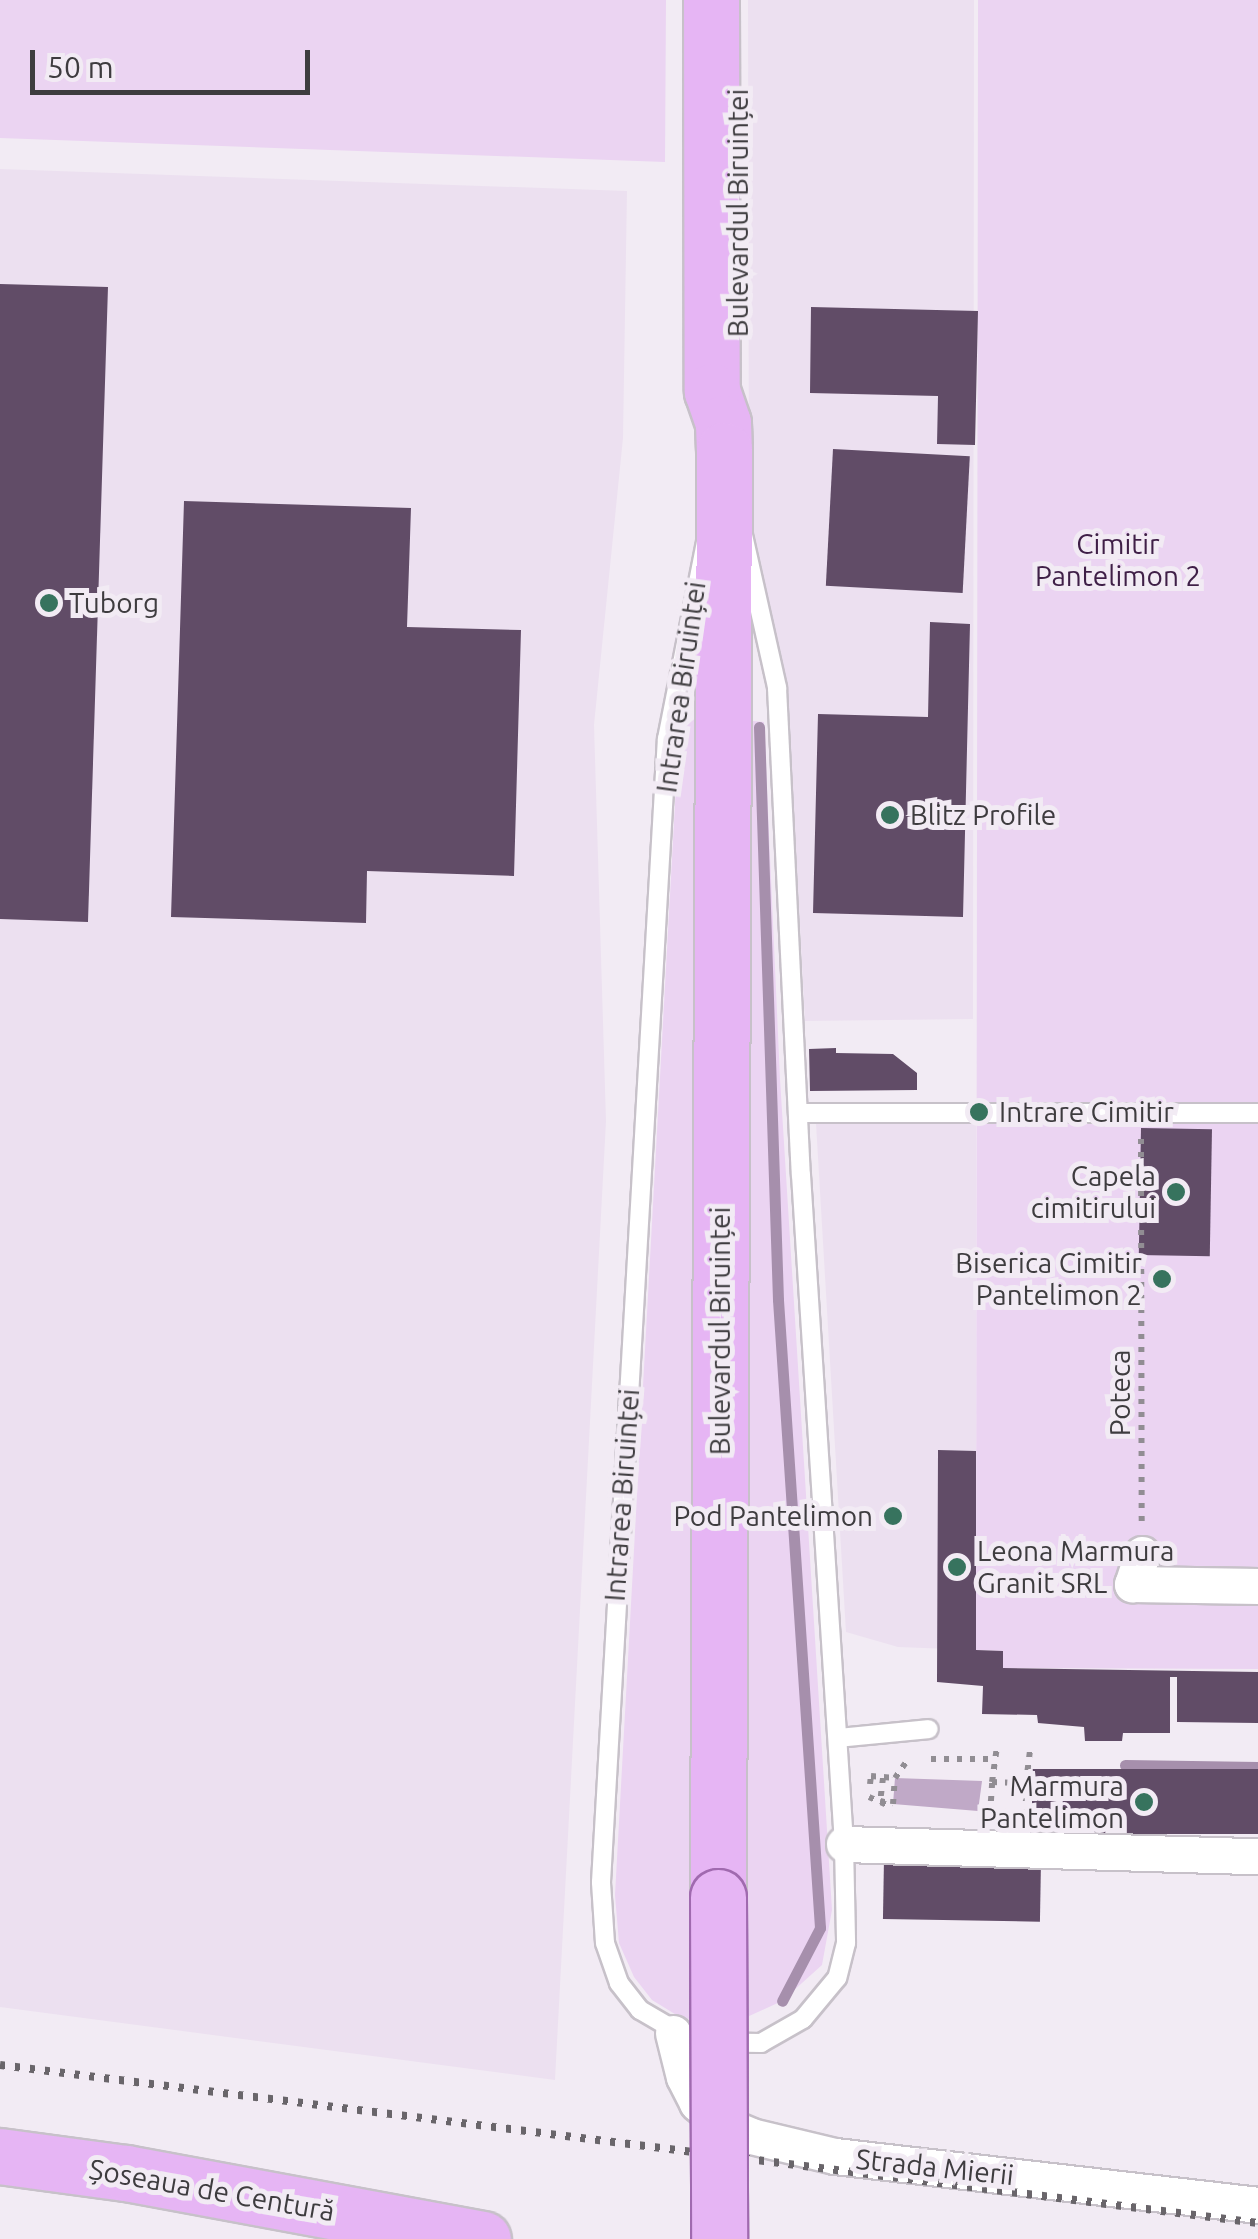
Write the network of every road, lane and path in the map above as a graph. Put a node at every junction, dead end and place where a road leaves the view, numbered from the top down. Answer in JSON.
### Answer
{"nodes":[{"id":1,"x":712,"y":0,"type":"edge"},
{"id":2,"x":738,"y":0,"type":"edge"},
{"id":3,"x":724,"y":437,"type":"junction"},
{"id":4,"x":798,"y":1113,"type":"junction"},
{"id":5,"x":1141,"y":1113,"type":"junction"},
{"id":6,"x":1258,"y":1113,"type":"edge"},
{"id":7,"x":1142,"y":1554,"type":"joint"},
{"id":8,"x":1258,"y":1586,"type":"edge"},
{"id":9,"x":929,"y":1729,"type":"dead end"},
{"id":10,"x":838,"y":1738,"type":"junction"},
{"id":11,"x":997,"y":1746,"type":"dead end"},
{"id":12,"x":908,"y":1748,"type":"dead end"},
{"id":13,"x":1030,"y":1750,"type":"dead end"},
{"id":14,"x":909,"y":1759,"type":"junction"},
{"id":15,"x":995,"y":1759,"type":"junction"},
{"id":16,"x":895,"y":1778,"type":"junction"},
{"id":17,"x":992,"y":1782,"type":"junction"},
{"id":18,"x":1026,"y":1783,"type":"junction"},
{"id":19,"x":880,"y":1801,"type":"junction"},
{"id":20,"x":904,"y":1808,"type":"dead end"},
{"id":21,"x":980,"y":1814,"type":"dead end"},
{"id":22,"x":990,"y":1816,"type":"junction"},
{"id":23,"x":844,"y":1844,"type":"junction"},
{"id":24,"x":1258,"y":1856,"type":"edge"},
{"id":25,"x":674,"y":2033,"type":"junction"},
{"id":26,"x":0,"y":2156,"type":"edge"},
{"id":27,"x":1258,"y":2205,"type":"edge"},
{"id":28,"x":483,"y":2239,"type":"edge"},
{"id":29,"x":718,"y":2239,"type":"edge"}],
"edges":[{"from":1,"to":3,"type":"main road","name":"Bulevardul Biruinței"},
{"from":2,"to":3,"type":"main road","name":"Bulevardul Biruinței"},
{"from":3,"to":4,"type":"lane","name":"Intrarea Biruinței"},
{"from":3,"to":25,"type":"lane","name":"Intrarea Biruinței"},
{"from":3,"to":29,"type":"main road","name":"Bulevardul Biruinței","bridge":true},
{"from":4,"to":5,"type":"lane"},
{"from":4,"to":10,"type":"lane","name":"Intrarea Biruinței"},
{"from":5,"to":6,"type":"lane"},
{"from":5,"to":7,"type":"path","name":"Poteca"},
{"from":7,"to":8,"type":"street"},
{"from":9,"to":10,"type":"lane"},
{"from":10,"to":23,"type":"lane","name":"Intrarea Biruinței"},
{"from":11,"to":15,"type":"path"},
{"from":12,"to":14,"type":"path"},
{"from":13,"to":18,"type":"path"},
{"from":14,"to":15,"type":"path"},
{"from":14,"to":16,"type":"path"},
{"from":15,"to":17,"type":"path"},
{"from":16,"to":19,"type":"path"},
{"from":16,"to":19,"type":"path"},
{"from":17,"to":18,"type":"path"},
{"from":17,"to":22,"type":"path"},
{"from":18,"to":22,"type":"path"},
{"from":19,"to":20,"type":"path"},
{"from":21,"to":22,"type":"path"},
{"from":23,"to":24,"type":"street"},
{"from":23,"to":25,"type":"lane","name":"Intrarea Biruinței"},
{"from":25,"to":27,"type":"street","name":"Strada Mierii"},
{"from":26,"to":28,"type":"main road","name":"Șoseaua de Centură"}]}
